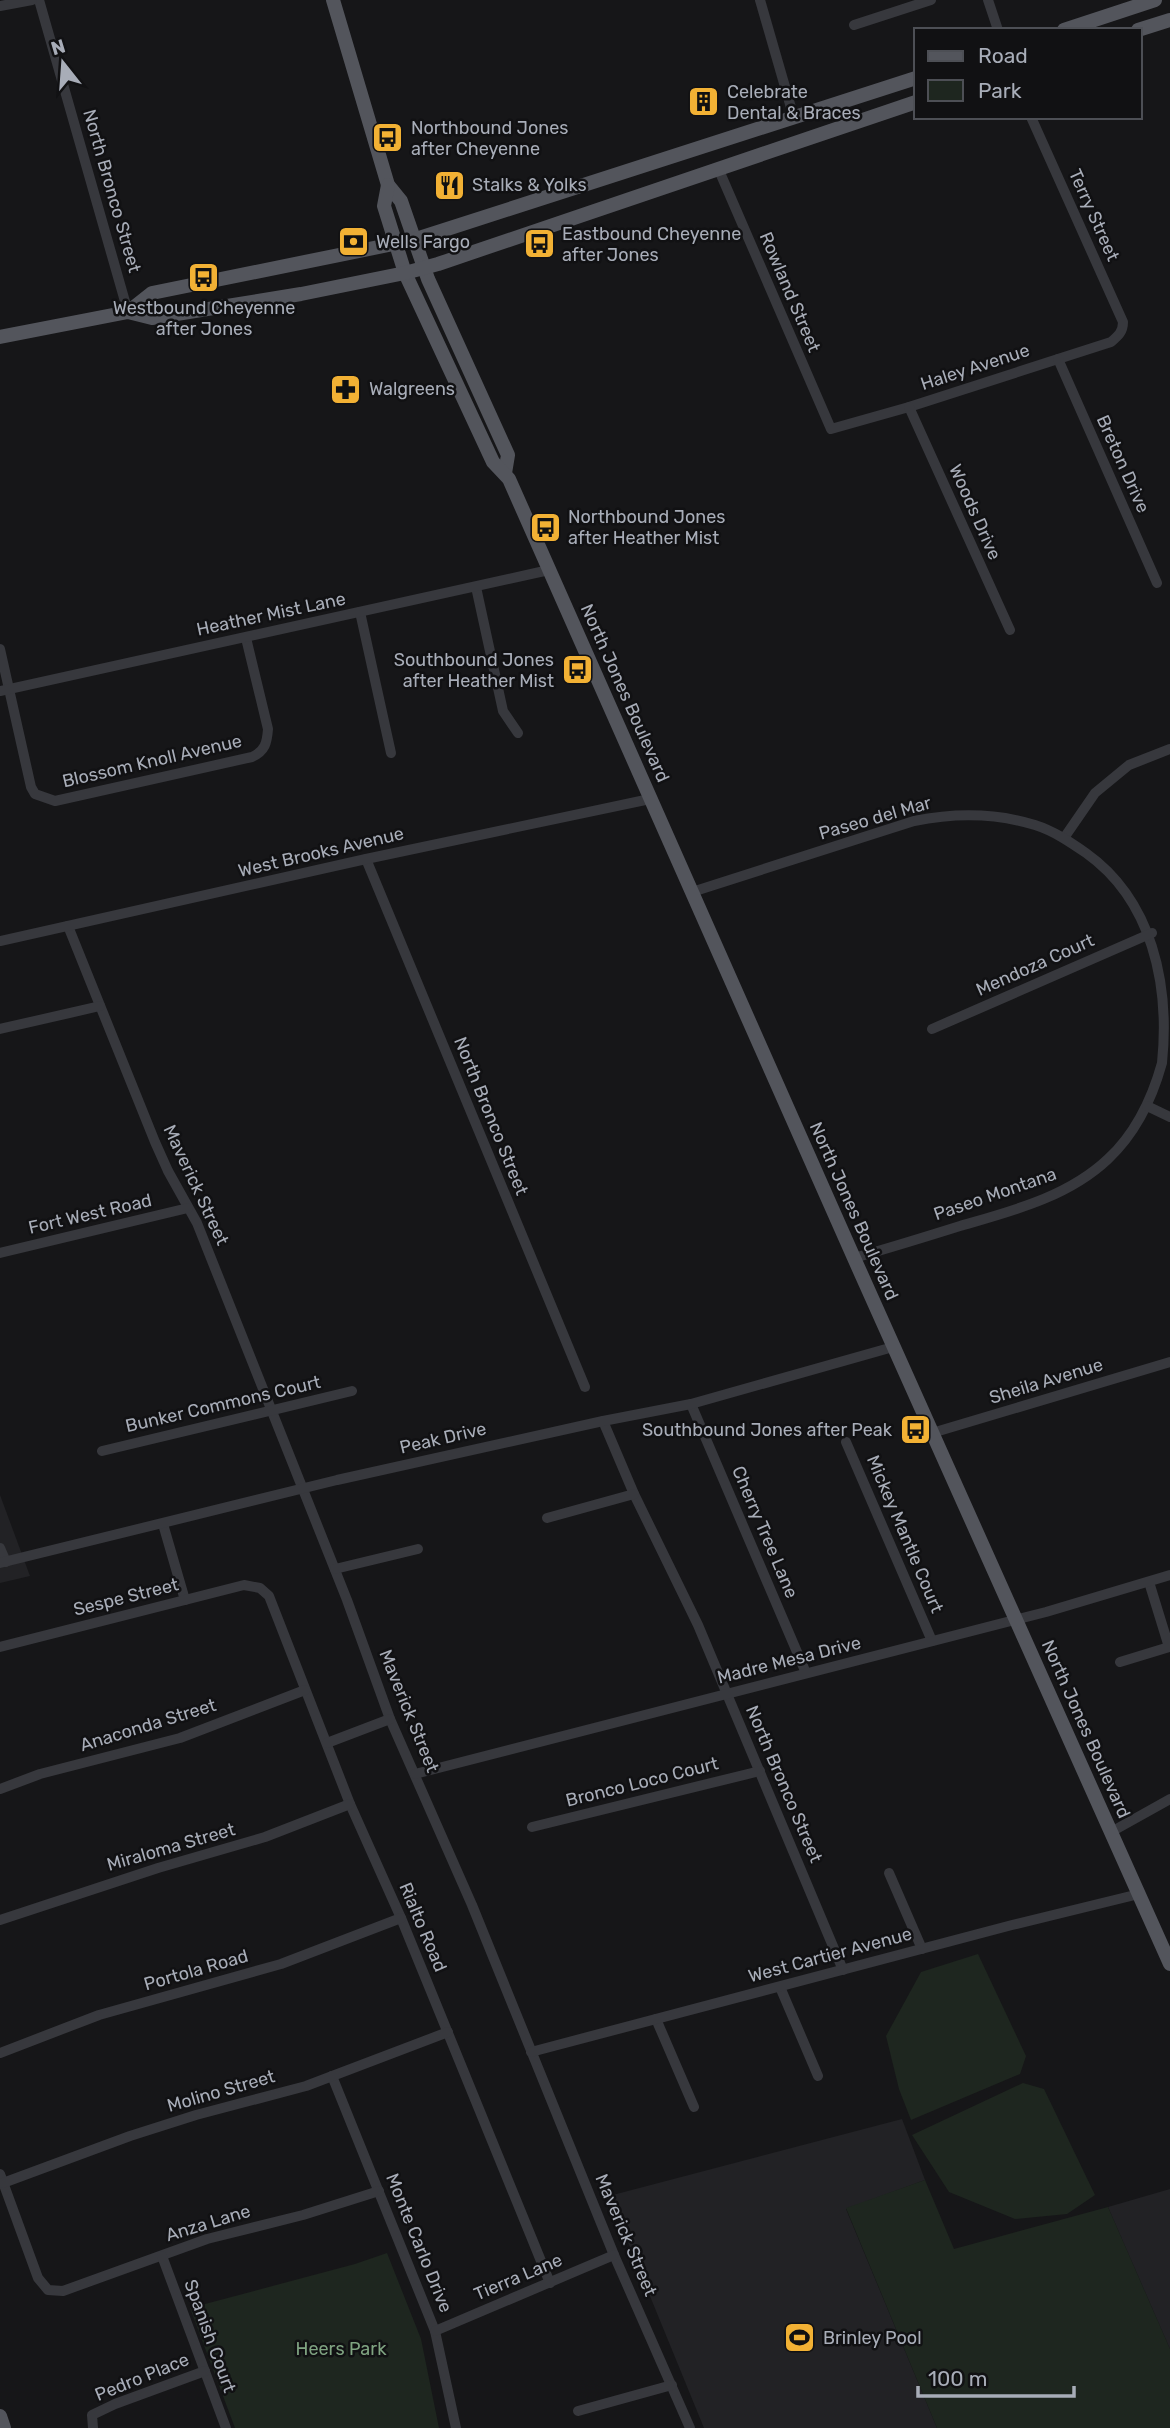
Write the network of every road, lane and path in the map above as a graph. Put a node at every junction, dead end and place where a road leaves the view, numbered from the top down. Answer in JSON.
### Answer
{"nodes":[{"id":1,"x":32,"y":0,"type":"edge"},
{"id":2,"x":39,"y":0,"type":"edge"},
{"id":3,"x":333,"y":0,"type":"edge"},
{"id":4,"x":760,"y":0,"type":"edge"},
{"id":5,"x":931,"y":0,"type":"edge"},
{"id":6,"x":988,"y":0,"type":"edge"},
{"id":7,"x":1151,"y":1,"type":"edge"},
{"id":8,"x":0,"y":6,"type":"edge"},
{"id":9,"x":1170,"y":20,"type":"edge"},
{"id":10,"x":854,"y":25,"type":"dead end"},
{"id":11,"x":997,"y":28,"type":"edge"},
{"id":12,"x":1070,"y":28,"type":"edge"},
{"id":13,"x":1090,"y":28,"type":"edge"},
{"id":14,"x":1142,"y":29,"type":"edge"},
{"id":15,"x":914,"y":79,"type":"edge"},
{"id":16,"x":914,"y":95,"type":"edge"},
{"id":17,"x":914,"y":103,"type":"edge"},
{"id":18,"x":886,"y":112,"type":"junction"},
{"id":19,"x":793,"y":118,"type":"junction"},
{"id":20,"x":1032,"y":119,"type":"edge"},
{"id":21,"x":718,"y":168,"type":"junction"},
{"id":22,"x":388,"y":185,"type":"junction"},
{"id":23,"x":413,"y":240,"type":"junction"},
{"id":24,"x":395,"y":244,"type":"junction"},
{"id":25,"x":424,"y":268,"type":"junction"},
{"id":26,"x":405,"y":273,"type":"junction"},
{"id":27,"x":128,"y":312,"type":"junction"},
{"id":28,"x":1123,"y":328,"type":"joint"},
{"id":29,"x":0,"y":337,"type":"edge"},
{"id":30,"x":1058,"y":359,"type":"junction"},
{"id":31,"x":909,"y":407,"type":"junction"},
{"id":32,"x":831,"y":429,"type":"joint"},
{"id":33,"x":505,"y":473,"type":"junction"},
{"id":34,"x":550,"y":570,"type":"junction"},
{"id":35,"x":1157,"y":583,"type":"dead end"},
{"id":36,"x":476,"y":587,"type":"junction"},
{"id":37,"x":360,"y":612,"type":"junction"},
{"id":38,"x":1010,"y":631,"type":"dead end"},
{"id":39,"x":246,"y":638,"type":"junction"},
{"id":40,"x":0,"y":649,"type":"edge"},
{"id":41,"x":4,"y":690,"type":"edge"},
{"id":42,"x":518,"y":733,"type":"dead end"},
{"id":43,"x":1170,"y":749,"type":"edge"},
{"id":44,"x":391,"y":753,"type":"dead end"},
{"id":45,"x":650,"y":799,"type":"junction"},
{"id":46,"x":1064,"y":838,"type":"junction"},
{"id":47,"x":366,"y":859,"type":"junction"},
{"id":48,"x":692,"y":892,"type":"junction"},
{"id":49,"x":68,"y":926,"type":"junction"},
{"id":50,"x":1152,"y":933,"type":"junction"},
{"id":51,"x":0,"y":941,"type":"edge"},
{"id":52,"x":100,"y":1006,"type":"junction"},
{"id":53,"x":0,"y":1029,"type":"edge"},
{"id":54,"x":932,"y":1030,"type":"dead end"},
{"id":55,"x":1147,"y":1107,"type":"junction"},
{"id":56,"x":1170,"y":1117,"type":"edge"},
{"id":57,"x":188,"y":1208,"type":"junction"},
{"id":58,"x":0,"y":1253,"type":"edge"},
{"id":59,"x":854,"y":1258,"type":"junction"},
{"id":60,"x":893,"y":1346,"type":"junction"},
{"id":61,"x":1170,"y":1362,"type":"edge"},
{"id":62,"x":584,"y":1387,"type":"dead end"},
{"id":63,"x":352,"y":1391,"type":"dead end"},
{"id":64,"x":691,"y":1404,"type":"junction"},
{"id":65,"x":273,"y":1410,"type":"junction"},
{"id":66,"x":603,"y":1421,"type":"junction"},
{"id":67,"x":932,"y":1433,"type":"junction"},
{"id":68,"x":846,"y":1442,"type":"dead end"},
{"id":69,"x":103,"y":1451,"type":"dead end"},
{"id":70,"x":303,"y":1488,"type":"junction"},
{"id":71,"x":634,"y":1494,"type":"junction"},
{"id":72,"x":547,"y":1518,"type":"dead end"},
{"id":73,"x":163,"y":1524,"type":"junction"},
{"id":74,"x":0,"y":1548,"type":"edge"},
{"id":75,"x":418,"y":1549,"type":"dead end"},
{"id":76,"x":3,"y":1562,"type":"edge"},
{"id":77,"x":335,"y":1569,"type":"junction"},
{"id":78,"x":1170,"y":1576,"type":"edge"},
{"id":79,"x":1149,"y":1582,"type":"junction"},
{"id":80,"x":260,"y":1588,"type":"joint"},
{"id":81,"x":185,"y":1600,"type":"junction"},
{"id":82,"x":1016,"y":1619,"type":"junction"},
{"id":83,"x":932,"y":1641,"type":"junction"},
{"id":84,"x":0,"y":1647,"type":"edge"},
{"id":85,"x":1121,"y":1662,"type":"dead end"},
{"id":86,"x":806,"y":1673,"type":"junction"},
{"id":87,"x":305,"y":1690,"type":"junction"},
{"id":88,"x":726,"y":1694,"type":"junction"},
{"id":89,"x":390,"y":1719,"type":"junction"},
{"id":90,"x":327,"y":1744,"type":"junction"},
{"id":91,"x":761,"y":1771,"type":"junction"},
{"id":92,"x":415,"y":1774,"type":"junction"},
{"id":93,"x":0,"y":1789,"type":"edge"},
{"id":94,"x":1170,"y":1799,"type":"edge"},
{"id":95,"x":350,"y":1804,"type":"junction"},
{"id":96,"x":532,"y":1827,"type":"dead end"},
{"id":97,"x":1111,"y":1832,"type":"junction"},
{"id":98,"x":888,"y":1873,"type":"dead end"},
{"id":99,"x":1139,"y":1894,"type":"junction"},
{"id":100,"x":401,"y":1918,"type":"junction"},
{"id":101,"x":0,"y":1920,"type":"edge"},
{"id":102,"x":922,"y":1949,"type":"junction"},
{"id":103,"x":1170,"y":1964,"type":"edge"},
{"id":104,"x":843,"y":1970,"type":"junction"},
{"id":105,"x":780,"y":1987,"type":"junction"},
{"id":106,"x":656,"y":2019,"type":"junction"},
{"id":107,"x":448,"y":2032,"type":"junction"},
{"id":108,"x":531,"y":2052,"type":"junction"},
{"id":109,"x":0,"y":2053,"type":"edge"},
{"id":110,"x":332,"y":2076,"type":"junction"},
{"id":111,"x":818,"y":2076,"type":"dead end"},
{"id":112,"x":694,"y":2107,"type":"dead end"},
{"id":113,"x":2,"y":2178,"type":"edge"},
{"id":114,"x":379,"y":2191,"type":"junction"},
{"id":115,"x":614,"y":2255,"type":"junction"},
{"id":116,"x":162,"y":2256,"type":"junction"},
{"id":117,"x":551,"y":2283,"type":"junction"},
{"id":118,"x":435,"y":2331,"type":"junction"},
{"id":119,"x":205,"y":2371,"type":"junction"},
{"id":120,"x":673,"y":2385,"type":"junction"},
{"id":121,"x":578,"y":2411,"type":"dead end"},
{"id":122,"x":0,"y":2416,"type":"edge"},
{"id":123,"x":4,"y":2428,"type":"edge"},
{"id":124,"x":93,"y":2428,"type":"edge"},
{"id":125,"x":226,"y":2428,"type":"edge"},
{"id":126,"x":456,"y":2428,"type":"edge"},
{"id":127,"x":690,"y":2428,"type":"edge"}],
"edges":[{"from":1,"to":8,"type":"street"},
{"from":2,"to":27,"type":"street","name":"North Bronco Street"},
{"from":3,"to":22,"type":"main road","name":"North Jones Boulevard"},
{"from":4,"to":19,"type":"street"},
{"from":5,"to":10,"type":"street"},
{"from":6,"to":11,"type":"street"},
{"from":7,"to":12,"type":"main road"},
{"from":7,"to":13,"type":"main road"},
{"from":9,"to":14,"type":"main road"},
{"from":15,"to":19,"type":"main road"},
{"from":16,"to":18,"type":"main road"},
{"from":17,"to":18,"type":"main road"},
{"from":18,"to":21,"type":"main road"},
{"from":19,"to":23,"type":"main road"},
{"from":20,"to":28,"type":"street","name":"Terry Street"},
{"from":21,"to":25,"type":"main road"},
{"from":21,"to":32,"type":"street","name":"Rowland Street"},
{"from":22,"to":23,"type":"main road","name":"North Jones Boulevard"},
{"from":22,"to":24,"type":"main road","name":"North Jones Boulevard"},
{"from":23,"to":24,"type":"main road"},
{"from":23,"to":25,"type":"main road","name":"North Jones Boulevard"},
{"from":24,"to":26,"type":"main road","name":"North Jones Boulevard"},
{"from":24,"to":27,"type":"main road"},
{"from":25,"to":26,"type":"main road"},
{"from":25,"to":33,"type":"main road","name":"North Jones Boulevard"},
{"from":26,"to":27,"type":"main road"},
{"from":26,"to":33,"type":"main road","name":"North Jones Boulevard"},
{"from":27,"to":29,"type":"main road"},
{"from":28,"to":30,"type":"street","name":"Haley Avenue"},
{"from":30,"to":31,"type":"street","name":"Haley Avenue"},
{"from":30,"to":35,"type":"street","name":"Breton Drive"},
{"from":31,"to":32,"type":"street","name":"Haley Avenue"},
{"from":31,"to":38,"type":"street","name":"Woods Drive"},
{"from":33,"to":34,"type":"main road","name":"North Jones Boulevard"},
{"from":34,"to":36,"type":"street","name":"Heather Mist Lane"},
{"from":34,"to":45,"type":"main road","name":"North Jones Boulevard"},
{"from":36,"to":37,"type":"street","name":"Heather Mist Lane"},
{"from":36,"to":42,"type":"street"},
{"from":37,"to":39,"type":"street","name":"Heather Mist Lane"},
{"from":37,"to":44,"type":"street"},
{"from":39,"to":41,"type":"street","name":"Heather Mist Lane"},
{"from":39,"to":41,"type":"street","name":"Blossom Knoll Avenue"},
{"from":40,"to":41,"type":"street"},
{"from":43,"to":46,"type":"street"},
{"from":45,"to":47,"type":"street","name":"West Brooks Avenue"},
{"from":45,"to":48,"type":"main road","name":"North Jones Boulevard"},
{"from":46,"to":48,"type":"street","name":"Paseo del Mar"},
{"from":46,"to":50,"type":"street","name":"Paseo del Mar"},
{"from":47,"to":49,"type":"street","name":"West Brooks Avenue"},
{"from":47,"to":62,"type":"street","name":"North Bronco Street"},
{"from":48,"to":59,"type":"main road","name":"North Jones Boulevard"},
{"from":49,"to":51,"type":"street","name":"West Brooks Avenue"},
{"from":49,"to":52,"type":"street","name":"Maverick Street"},
{"from":50,"to":54,"type":"street","name":"Mendoza Court"},
{"from":50,"to":55,"type":"street","name":"Paseo Montana"},
{"from":52,"to":53,"type":"street"},
{"from":52,"to":57,"type":"street","name":"Maverick Street"},
{"from":55,"to":56,"type":"street"},
{"from":55,"to":59,"type":"street","name":"Paseo Montana"},
{"from":57,"to":58,"type":"street","name":"Fort West Road"},
{"from":57,"to":65,"type":"street","name":"Maverick Street"},
{"from":59,"to":60,"type":"main road","name":"North Jones Boulevard"},
{"from":60,"to":64,"type":"street","name":"Peak Drive"},
{"from":60,"to":67,"type":"main road","name":"North Jones Boulevard"},
{"from":61,"to":67,"type":"street","name":"Sheila Avenue"},
{"from":63,"to":65,"type":"street","name":"Bunker Commons Court"},
{"from":64,"to":66,"type":"street","name":"Peak Drive"},
{"from":64,"to":86,"type":"street","name":"Cherry Tree Lane"},
{"from":65,"to":69,"type":"street","name":"Bunker Commons Court"},
{"from":65,"to":70,"type":"street","name":"Maverick Street"},
{"from":66,"to":70,"type":"street","name":"Peak Drive"},
{"from":66,"to":71,"type":"street","name":"North Bronco Street"},
{"from":67,"to":82,"type":"main road","name":"North Jones Boulevard"},
{"from":68,"to":83,"type":"street","name":"Mickey Mantle Court"},
{"from":70,"to":73,"type":"street","name":"Peak Drive"},
{"from":70,"to":77,"type":"street","name":"Maverick Street"},
{"from":71,"to":72,"type":"street"},
{"from":71,"to":88,"type":"street","name":"North Bronco Street"},
{"from":73,"to":76,"type":"street","name":"Peak Drive"},
{"from":73,"to":81,"type":"street"},
{"from":74,"to":76,"type":"street"},
{"from":75,"to":77,"type":"street"},
{"from":77,"to":89,"type":"street","name":"Maverick Street"},
{"from":78,"to":79,"type":"street","name":"Madre Mesa Drive"},
{"from":79,"to":82,"type":"street","name":"Madre Mesa Drive"},
{"from":79,"to":85,"type":"street"},
{"from":80,"to":81,"type":"street","name":"Sespe Street"},
{"from":80,"to":87,"type":"street","name":"Rialto Road"},
{"from":81,"to":84,"type":"street","name":"Sespe Street"},
{"from":82,"to":83,"type":"street","name":"Madre Mesa Drive"},
{"from":82,"to":97,"type":"main road","name":"North Jones Boulevard"},
{"from":83,"to":86,"type":"street","name":"Madre Mesa Drive"},
{"from":86,"to":88,"type":"street","name":"Madre Mesa Drive"},
{"from":87,"to":90,"type":"street","name":"Rialto Road"},
{"from":87,"to":93,"type":"street","name":"Anaconda Street"},
{"from":88,"to":91,"type":"street","name":"North Bronco Street"},
{"from":88,"to":92,"type":"street","name":"Madre Mesa Drive"},
{"from":89,"to":90,"type":"street"},
{"from":89,"to":92,"type":"street","name":"Maverick Street"},
{"from":90,"to":95,"type":"street","name":"Rialto Road"},
{"from":91,"to":96,"type":"street","name":"Bronco Loco Court"},
{"from":91,"to":104,"type":"street","name":"North Bronco Street"},
{"from":92,"to":108,"type":"street","name":"Maverick Street"},
{"from":94,"to":97,"type":"street"},
{"from":95,"to":100,"type":"street","name":"Rialto Road"},
{"from":95,"to":101,"type":"street","name":"Miraloma Street"},
{"from":97,"to":99,"type":"main road","name":"North Jones Boulevard"},
{"from":98,"to":102,"type":"street"},
{"from":99,"to":102,"type":"street","name":"West Cartier Avenue"},
{"from":99,"to":103,"type":"main road","name":"North Jones Boulevard"},
{"from":100,"to":107,"type":"street","name":"Rialto Road"},
{"from":100,"to":109,"type":"street","name":"Portola Road"},
{"from":102,"to":104,"type":"street","name":"West Cartier Avenue"},
{"from":104,"to":105,"type":"street","name":"West Cartier Avenue"},
{"from":105,"to":106,"type":"street","name":"West Cartier Avenue"},
{"from":105,"to":111,"type":"street"},
{"from":106,"to":108,"type":"street","name":"West Cartier Avenue"},
{"from":106,"to":112,"type":"street"},
{"from":107,"to":110,"type":"street","name":"Molino Street"},
{"from":107,"to":117,"type":"street","name":"Rialto Road"},
{"from":108,"to":115,"type":"street","name":"Maverick Street"},
{"from":110,"to":113,"type":"street","name":"Molino Street"},
{"from":110,"to":114,"type":"street","name":"Monte Carlo Drive"},
{"from":113,"to":116,"type":"street","name":"Anza Lane"},
{"from":114,"to":116,"type":"street","name":"Anza Lane"},
{"from":114,"to":118,"type":"street","name":"Monte Carlo Drive"},
{"from":115,"to":117,"type":"street","name":"Tierra Lane"},
{"from":115,"to":120,"type":"street","name":"Maverick Street"},
{"from":116,"to":119,"type":"street","name":"Spanish Court"},
{"from":117,"to":118,"type":"street","name":"Tierra Lane"},
{"from":118,"to":126,"type":"street","name":"Monte Carlo Drive"},
{"from":119,"to":124,"type":"street","name":"Pedro Place"},
{"from":119,"to":125,"type":"street","name":"Spanish Court"},
{"from":120,"to":121,"type":"street"},
{"from":120,"to":127,"type":"street","name":"Maverick Street"},
{"from":122,"to":123,"type":"main road"}]}
